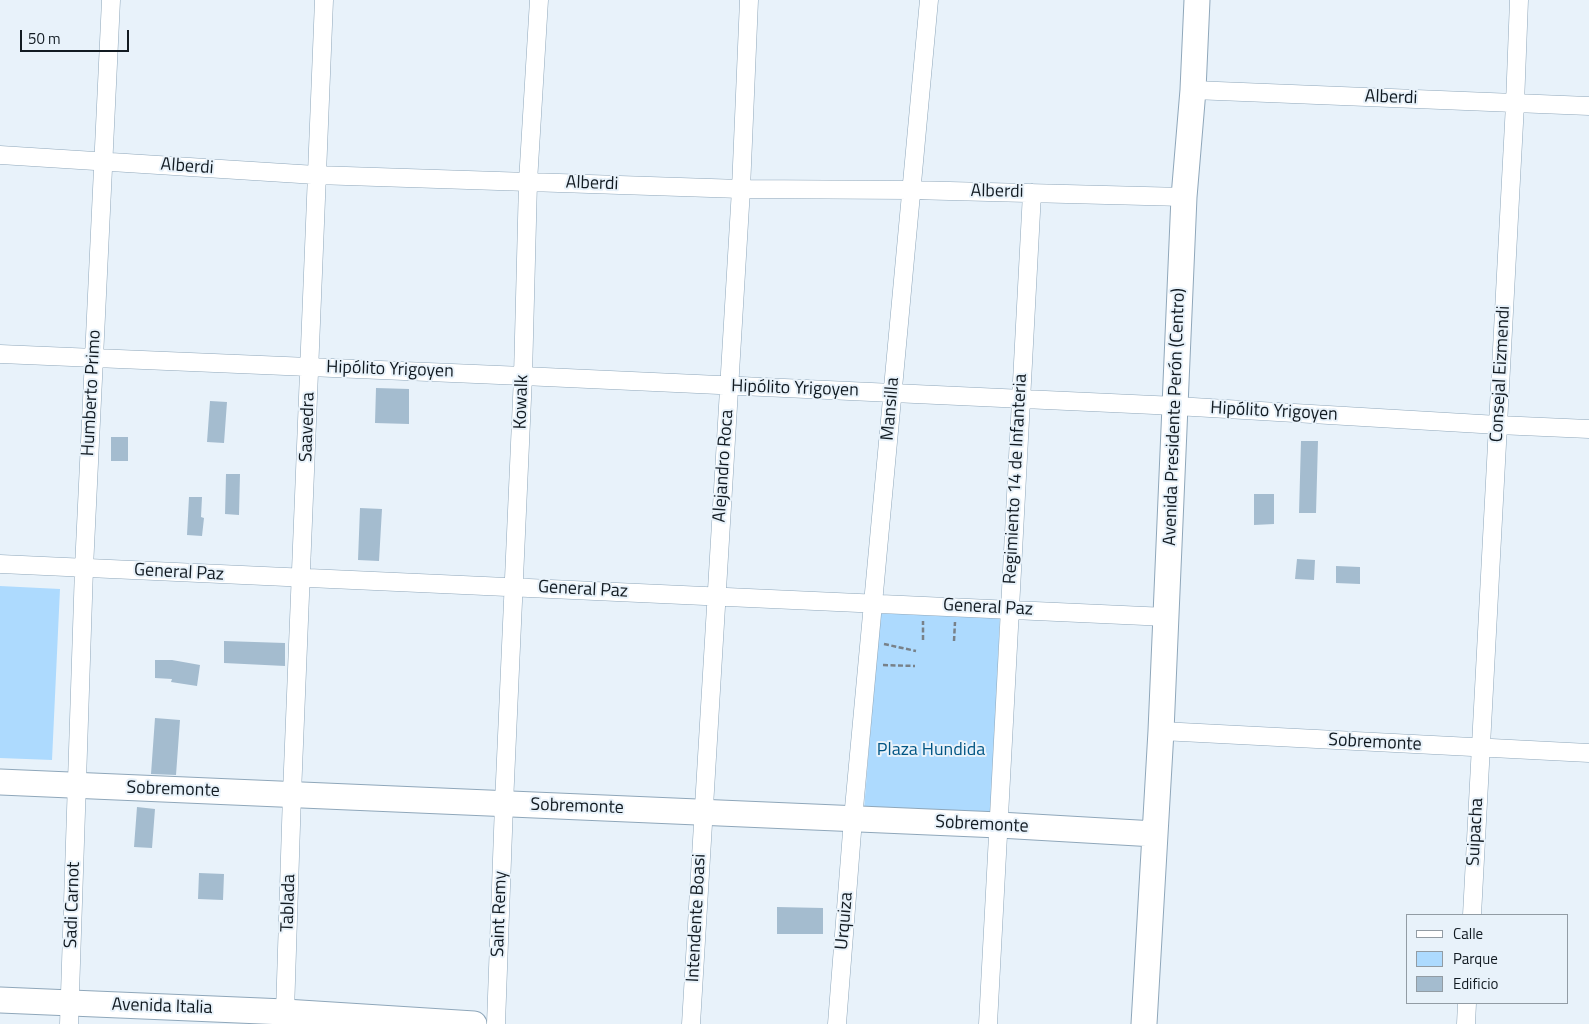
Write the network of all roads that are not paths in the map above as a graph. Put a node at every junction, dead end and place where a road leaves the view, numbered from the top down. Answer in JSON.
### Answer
{"nodes":[{"id":1,"x":111,"y":0,"type":"edge"},
{"id":2,"x":324,"y":0,"type":"edge"},
{"id":3,"x":539,"y":0,"type":"edge"},
{"id":4,"x":749,"y":0,"type":"edge"},
{"id":5,"x":929,"y":0,"type":"edge"},
{"id":6,"x":1197,"y":0,"type":"edge"},
{"id":7,"x":1519,"y":0,"type":"edge"},
{"id":8,"x":1193,"y":90,"type":"junction"},
{"id":9,"x":1515,"y":104,"type":"junction"},
{"id":10,"x":1589,"y":106,"type":"edge"},
{"id":11,"x":0,"y":155,"type":"edge"},
{"id":12,"x":104,"y":162,"type":"junction"},
{"id":13,"x":316,"y":175,"type":"junction"},
{"id":14,"x":528,"y":182,"type":"junction"},
{"id":15,"x":741,"y":189,"type":"junction"},
{"id":16,"x":910,"y":190,"type":"junction"},
{"id":17,"x":1032,"y":193,"type":"junction"},
{"id":18,"x":1184,"y":197,"type":"junction"},
{"id":19,"x":0,"y":354,"type":"edge"},
{"id":20,"x":93,"y":358,"type":"junction"},
{"id":21,"x":310,"y":367,"type":"junction"},
{"id":22,"x":523,"y":376,"type":"junction"},
{"id":23,"x":729,"y":386,"type":"junction"},
{"id":24,"x":892,"y":393,"type":"junction"},
{"id":25,"x":1021,"y":399,"type":"junction"},
{"id":26,"x":1176,"y":406,"type":"junction"},
{"id":27,"x":1498,"y":425,"type":"junction"},
{"id":28,"x":1589,"y":429,"type":"edge"},
{"id":29,"x":0,"y":564,"type":"edge"},
{"id":30,"x":84,"y":568,"type":"junction"},
{"id":31,"x":301,"y":579,"type":"junction"},
{"id":32,"x":514,"y":587,"type":"junction"},
{"id":33,"x":716,"y":596,"type":"junction"},
{"id":34,"x":873,"y":603,"type":"junction"},
{"id":35,"x":1008,"y":609,"type":"junction"},
{"id":36,"x":1167,"y":617,"type":"junction"},
{"id":37,"x":1161,"y":731,"type":"junction"},
{"id":38,"x":1481,"y":748,"type":"junction"},
{"id":39,"x":1589,"y":753,"type":"edge"},
{"id":40,"x":0,"y":782,"type":"edge"},
{"id":41,"x":77,"y":786,"type":"junction"},
{"id":42,"x":292,"y":794,"type":"junction"},
{"id":43,"x":504,"y":804,"type":"junction"},
{"id":44,"x":703,"y":812,"type":"junction"},
{"id":45,"x":853,"y":819,"type":"junction"},
{"id":46,"x":999,"y":825,"type":"junction"},
{"id":47,"x":1155,"y":834,"type":"junction"},
{"id":48,"x":1472,"y":914,"type":"edge"},
{"id":49,"x":0,"y":1000,"type":"edge"},
{"id":50,"x":1467,"y":1004,"type":"edge"},
{"id":51,"x":285,"y":1012,"type":"junction"},
{"id":52,"x":69,"y":1014,"type":"edge"},
{"id":53,"x":474,"y":1024,"type":"edge"},
{"id":54,"x":496,"y":1024,"type":"edge"},
{"id":55,"x":690,"y":1024,"type":"edge"},
{"id":56,"x":837,"y":1024,"type":"edge"},
{"id":57,"x":988,"y":1024,"type":"edge"},
{"id":58,"x":1144,"y":1024,"type":"edge"},
{"id":59,"x":1466,"y":1024,"type":"edge"}],
"edges":[{"from":1,"to":12,"type":"street","name":"Humberto Primo"},
{"from":2,"to":13,"type":"street","name":"Saavedra"},
{"from":3,"to":14,"type":"street","name":"Kowalk"},
{"from":4,"to":15,"type":"street","name":"Alejandro Roca"},
{"from":5,"to":16,"type":"street","name":"Mansilla"},
{"from":6,"to":8,"type":"main road","name":"Avenida Presidente Perón (Centro)"},
{"from":7,"to":9,"type":"street","name":"Consejal Eizmendi"},
{"from":8,"to":9,"type":"street","name":"Alberdi"},
{"from":8,"to":18,"type":"main road","name":"Avenida Presidente Perón (Centro)"},
{"from":9,"to":10,"type":"street","name":"Alberdi"},
{"from":9,"to":27,"type":"street","name":"Consejal Eizmendi"},
{"from":11,"to":12,"type":"street","name":"Alberdi"},
{"from":12,"to":13,"type":"street","name":"Alberdi"},
{"from":12,"to":20,"type":"street","name":"Humberto Primo"},
{"from":13,"to":14,"type":"street","name":"Alberdi"},
{"from":13,"to":21,"type":"street","name":"Saavedra"},
{"from":14,"to":15,"type":"street","name":"Alberdi"},
{"from":14,"to":22,"type":"street","name":"Kowalk"},
{"from":15,"to":16,"type":"street","name":"Alberdi"},
{"from":15,"to":23,"type":"street","name":"Alejandro Roca"},
{"from":16,"to":17,"type":"street","name":"Alberdi"},
{"from":16,"to":24,"type":"street","name":"Mansilla"},
{"from":17,"to":18,"type":"street","name":"Alberdi"},
{"from":17,"to":25,"type":"street","name":"Regimiento 14 de Infanteria"},
{"from":18,"to":26,"type":"main road","name":"Avenida Presidente Perón (Centro)"},
{"from":19,"to":20,"type":"street","name":"Hipólito Yrigoyen"},
{"from":20,"to":21,"type":"street","name":"Hipólito Yrigoyen"},
{"from":20,"to":30,"type":"street","name":"Humberto Primo"},
{"from":21,"to":22,"type":"street","name":"Hipólito Yrigoyen"},
{"from":21,"to":31,"type":"street","name":"Saavedra"},
{"from":22,"to":23,"type":"street","name":"Hipólito Yrigoyen"},
{"from":22,"to":32,"type":"street","name":"Kowalk"},
{"from":23,"to":24,"type":"street","name":"Hipólito Yrigoyen"},
{"from":23,"to":33,"type":"street","name":"Alejandro Roca"},
{"from":24,"to":25,"type":"street","name":"Hipólito Yrigoyen"},
{"from":24,"to":34,"type":"street","name":"Mansilla"},
{"from":25,"to":26,"type":"street","name":"Hipólito Yrigoyen"},
{"from":25,"to":35,"type":"street","name":"Regimiento 14 de Infanteria"},
{"from":26,"to":27,"type":"street","name":"Hipólito Yrigoyen"},
{"from":26,"to":36,"type":"main road","name":"Avenida Presidente Perón (Centro)"},
{"from":27,"to":28,"type":"street","name":"Hipólito Yrigoyen"},
{"from":27,"to":38,"type":"street","name":"Consejal Eizmendi"},
{"from":29,"to":30,"type":"street","name":"General Paz"},
{"from":30,"to":31,"type":"street","name":"General Paz"},
{"from":30,"to":41,"type":"street","name":"Humberto Primo"},
{"from":31,"to":32,"type":"street","name":"General Paz"},
{"from":31,"to":42,"type":"street","name":"Saavedra"},
{"from":32,"to":33,"type":"street","name":"General Paz"},
{"from":32,"to":43,"type":"street","name":"Kowalk"},
{"from":33,"to":34,"type":"street","name":"General Paz"},
{"from":33,"to":44,"type":"street","name":"Alejandro Roca"},
{"from":34,"to":35,"type":"street","name":"General Paz"},
{"from":34,"to":45,"type":"street","name":"Mansilla"},
{"from":35,"to":36,"type":"street","name":"General Paz"},
{"from":35,"to":46,"type":"street","name":"Regimiento 14 de Infanteria"},
{"from":36,"to":37,"type":"main road","name":"Avenida Presidente Perón (Centro)"},
{"from":37,"to":38,"type":"street","name":"Sobremonte"},
{"from":37,"to":47,"type":"main road","name":"Avenida Presidente Perón (Centro)"},
{"from":38,"to":39,"type":"street","name":"Sobremonte"},
{"from":38,"to":48,"type":"street","name":"Suipacha"},
{"from":40,"to":41,"type":"main road","name":"Sobremonte"},
{"from":41,"to":42,"type":"main road","name":"Sobremonte"},
{"from":41,"to":52,"type":"street","name":"Sadi Carnot"},
{"from":42,"to":43,"type":"main road","name":"Sobremonte"},
{"from":42,"to":51,"type":"street","name":"Tablada"},
{"from":43,"to":44,"type":"main road","name":"Sobremonte"},
{"from":43,"to":54,"type":"street","name":"Saint Remy"},
{"from":44,"to":45,"type":"main road","name":"Sobremonte"},
{"from":44,"to":55,"type":"street","name":"Intendente Boasi"},
{"from":45,"to":46,"type":"main road","name":"Sobremonte"},
{"from":45,"to":56,"type":"street","name":"Urquiza"},
{"from":46,"to":47,"type":"main road","name":"Sobremonte"},
{"from":46,"to":57,"type":"street","name":"Regimiento 14 de Infanteria"},
{"from":47,"to":58,"type":"main road","name":"Avenida Presidente Perón (Centro)"},
{"from":49,"to":52,"type":"main road","name":"Avenida Italia"},
{"from":50,"to":59,"type":"street"},
{"from":51,"to":52,"type":"main road","name":"Avenida Italia"},
{"from":51,"to":53,"type":"main road","name":"Avenida Italia"}]}
